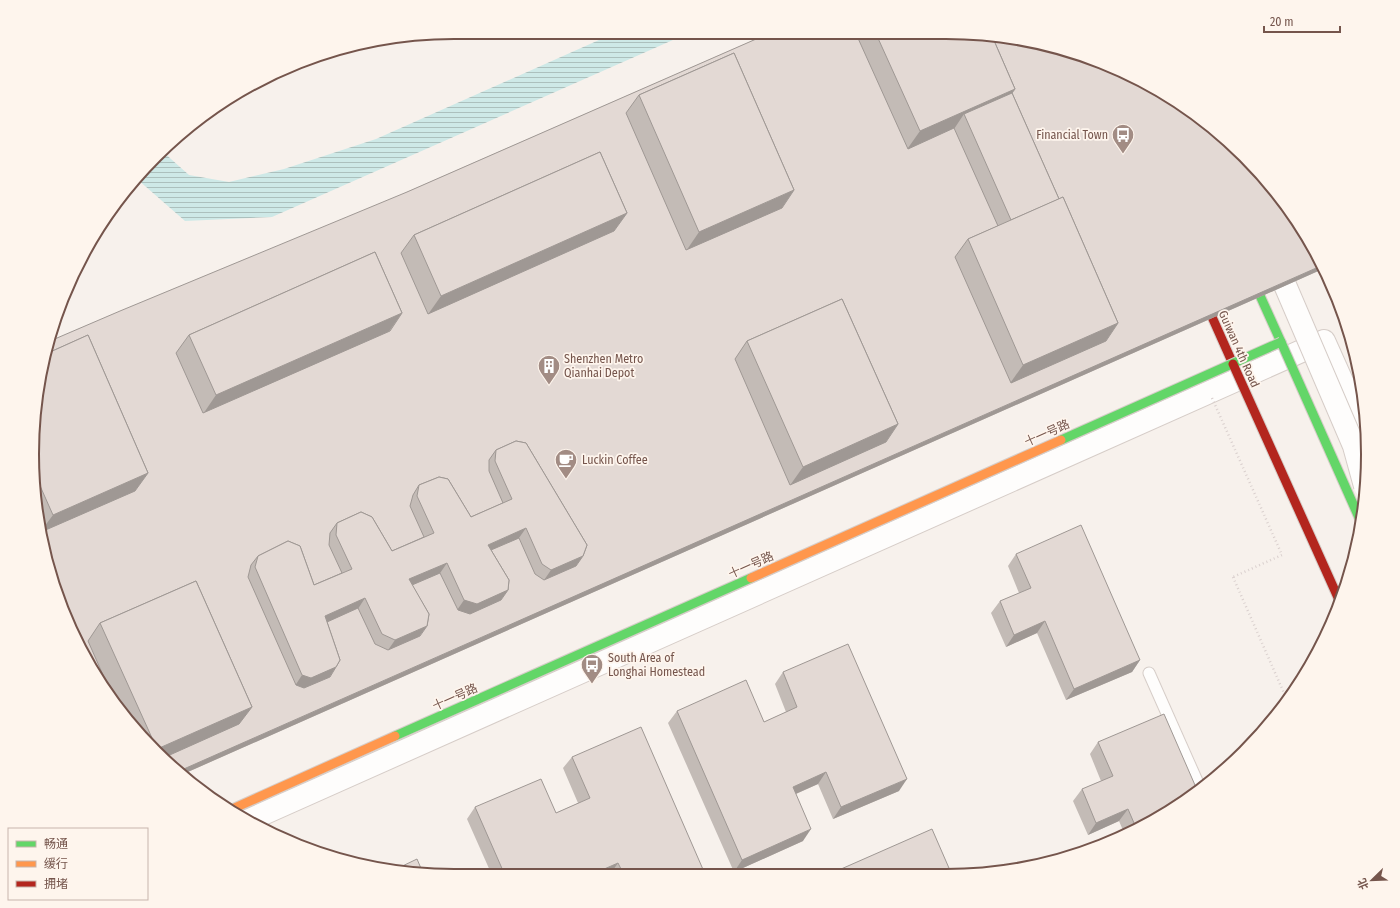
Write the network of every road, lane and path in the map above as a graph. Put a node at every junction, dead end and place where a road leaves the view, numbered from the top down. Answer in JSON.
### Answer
{"nodes":[{"id":1,"x":1244,"y":260,"type":"edge"},
{"id":2,"x":1276,"y":264,"type":"edge"},
{"id":3,"x":1195,"y":279,"type":"edge"},
{"id":4,"x":1305,"y":332,"type":"junction"},
{"id":5,"x":1281,"y":342,"type":"junction"},
{"id":6,"x":1232,"y":364,"type":"junction"},
{"id":7,"x":1203,"y":377,"type":"junction"},
{"id":8,"x":1359,"y":420,"type":"edge"},
{"id":9,"x":1360,"y":469,"type":"edge"},
{"id":10,"x":1356,"y":512,"type":"edge"},
{"id":11,"x":1336,"y":594,"type":"edge"},
{"id":12,"x":1149,"y":674,"type":"dead end"},
{"id":13,"x":1284,"y":694,"type":"edge"},
{"id":14,"x":1198,"y":784,"type":"edge"},
{"id":15,"x":236,"y":807,"type":"edge"},
{"id":16,"x":255,"y":818,"type":"edge"}],
"edges":[{"from":1,"to":5,"type":"street"},
{"from":2,"to":4,"type":"street","bridge":true},
{"from":3,"to":6,"type":"street","name":"Guiwan 4th Road"},
{"from":4,"to":5,"type":"street"},
{"from":4,"to":9,"type":"street","bridge":true},
{"from":5,"to":6,"type":"street","name":"十一号路","bridge":true},
{"from":5,"to":10,"type":"street","bridge":true},
{"from":6,"to":7,"type":"street","name":"十一号路","bridge":true},
{"from":6,"to":11,"type":"street","name":"Guiwan 4th Road","bridge":true},
{"from":7,"to":13,"type":"path","bridge":true},
{"from":7,"to":15,"type":"street","name":"十一号路","bridge":true},
{"from":8,"to":16,"type":"street"},
{"from":12,"to":14,"type":"lane"}]}
